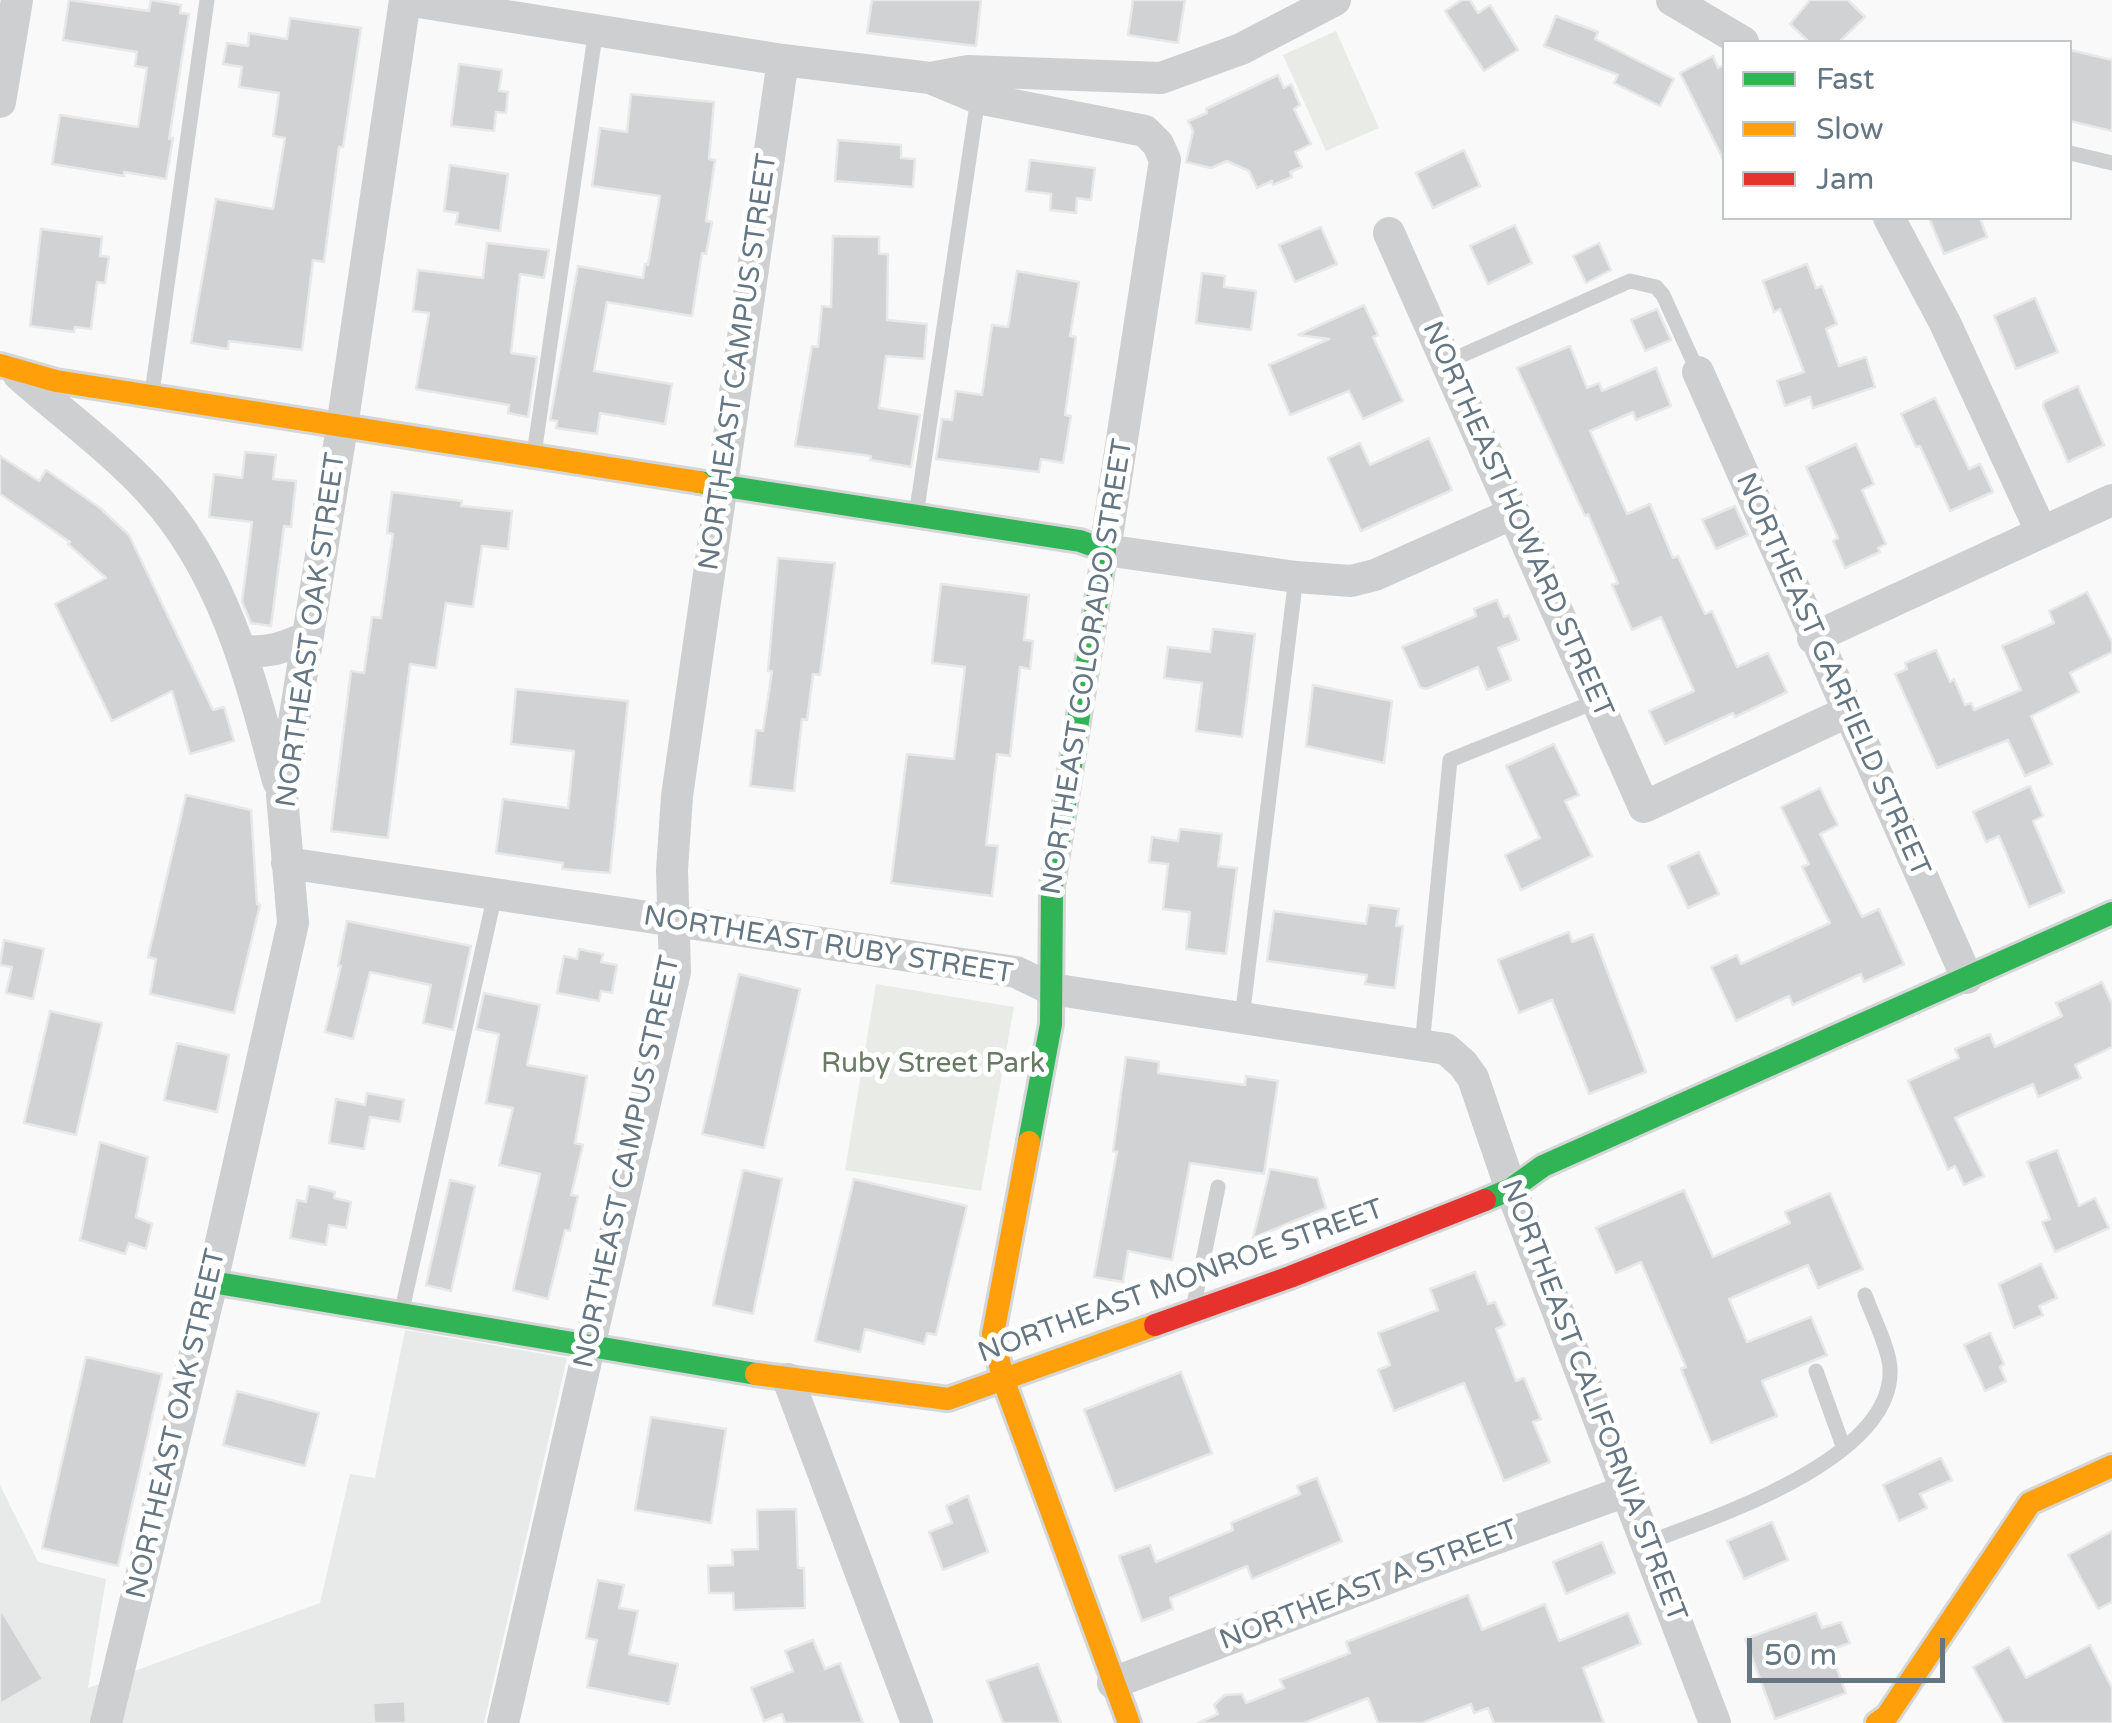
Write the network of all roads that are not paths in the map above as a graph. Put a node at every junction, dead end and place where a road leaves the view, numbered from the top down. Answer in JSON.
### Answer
{"nodes":[{"id":1,"x":17,"y":0,"type":"edge"},
{"id":2,"x":207,"y":0,"type":"edge"},
{"id":3,"x":406,"y":0,"type":"edge"},
{"id":4,"x":1335,"y":0,"type":"edge"},
{"id":5,"x":1672,"y":0,"type":"edge"},
{"id":6,"x":596,"y":30,"type":"junction"},
{"id":7,"x":1740,"y":40,"type":"edge"},
{"id":8,"x":783,"y":60,"type":"junction"},
{"id":9,"x":930,"y":78,"type":"junction"},
{"id":10,"x":978,"y":98,"type":"junction"},
{"id":11,"x":0,"y":102,"type":"edge"},
{"id":12,"x":2072,"y":153,"type":"edge"},
{"id":13,"x":2112,"y":163,"type":"edge"},
{"id":14,"x":1890,"y":220,"type":"edge"},
{"id":15,"x":1389,"y":234,"type":"dead end"},
{"id":16,"x":1446,"y":362,"type":"junction"},
{"id":17,"x":6,"y":367,"type":"edge"},
{"id":18,"x":1698,"y":372,"type":"joint"},
{"id":19,"x":152,"y":396,"type":"junction"},
{"id":20,"x":342,"y":428,"type":"junction"},
{"id":21,"x":533,"y":458,"type":"junction"},
{"id":22,"x":720,"y":484,"type":"junction"},
{"id":23,"x":2112,"y":500,"type":"edge"},
{"id":24,"x":1514,"y":513,"type":"junction"},
{"id":25,"x":916,"y":514,"type":"junction"},
{"id":26,"x":2041,"y":531,"type":"junction"},
{"id":27,"x":1105,"y":550,"type":"junction"},
{"id":28,"x":1296,"y":577,"type":"junction"},
{"id":29,"x":307,"y":637,"type":"junction"},
{"id":30,"x":1813,"y":638,"type":"junction"},
{"id":31,"x":240,"y":650,"type":"junction"},
{"id":32,"x":1598,"y":700,"type":"junction"},
{"id":33,"x":1847,"y":712,"type":"junction"},
{"id":34,"x":282,"y":795,"type":"junction"},
{"id":35,"x":287,"y":863,"type":"junction"},
{"id":36,"x":495,"y":894,"type":"junction"},
{"id":37,"x":2112,"y":913,"type":"edge"},
{"id":38,"x":676,"y":921,"type":"junction"},
{"id":39,"x":1967,"y":978,"type":"junction"},
{"id":40,"x":1051,"y":989,"type":"junction"},
{"id":41,"x":1242,"y":1018,"type":"junction"},
{"id":42,"x":1422,"y":1046,"type":"junction"},
{"id":43,"x":1473,"y":1078,"type":"joint"},
{"id":44,"x":1218,"y":1186,"type":"dead end"},
{"id":45,"x":1511,"y":1189,"type":"junction"},
{"id":46,"x":212,"y":1282,"type":"junction"},
{"id":47,"x":1865,"y":1295,"type":"dead end"},
{"id":48,"x":1192,"y":1312,"type":"junction"},
{"id":49,"x":401,"y":1313,"type":"junction"},
{"id":50,"x":589,"y":1347,"type":"junction"},
{"id":51,"x":1816,"y":1371,"type":"dead end"},
{"id":52,"x":788,"y":1379,"type":"junction"},
{"id":53,"x":1002,"y":1379,"type":"junction"},
{"id":54,"x":1843,"y":1446,"type":"junction"},
{"id":55,"x":2112,"y":1466,"type":"edge"},
{"id":56,"x":1626,"y":1491,"type":"junction"},
{"id":57,"x":1646,"y":1543,"type":"junction"},
{"id":58,"x":1113,"y":1683,"type":"junction"},
{"id":59,"x":106,"y":1723,"type":"edge"},
{"id":60,"x":503,"y":1723,"type":"edge"},
{"id":61,"x":917,"y":1723,"type":"edge"},
{"id":62,"x":1129,"y":1723,"type":"edge"},
{"id":63,"x":1715,"y":1723,"type":"edge"},
{"id":64,"x":1877,"y":1723,"type":"edge"}],
"edges":[{"from":1,"to":11,"type":"street"},
{"from":2,"to":19,"type":"lane"},
{"from":3,"to":6,"type":"street"},
{"from":3,"to":20,"type":"street","name":"NORTHEAST OAK STREET"},
{"from":4,"to":9,"type":"street"},
{"from":5,"to":7,"type":"street"},
{"from":6,"to":8,"type":"street"},
{"from":6,"to":21,"type":"lane"},
{"from":8,"to":9,"type":"street"},
{"from":8,"to":22,"type":"street","name":"NORTHEAST CAMPUS STREET"},
{"from":9,"to":10,"type":"street"},
{"from":10,"to":25,"type":"lane"},
{"from":10,"to":27,"type":"street","name":"NORTHEAST COLORADO STREET"},
{"from":12,"to":13,"type":"lane"},
{"from":14,"to":26,"type":"street"},
{"from":15,"to":16,"type":"street","name":"NORTHEAST HOWARD STREET"},
{"from":16,"to":18,"type":"lane"},
{"from":16,"to":24,"type":"street","name":"NORTHEAST HOWARD STREET"},
{"from":17,"to":19,"type":"street"},
{"from":17,"to":31,"type":"street"},
{"from":18,"to":30,"type":"street","name":"NORTHEAST GARFIELD STREET"},
{"from":19,"to":20,"type":"street"},
{"from":20,"to":21,"type":"street"},
{"from":20,"to":29,"type":"street","name":"NORTHEAST OAK STREET"},
{"from":21,"to":22,"type":"street"},
{"from":22,"to":25,"type":"street"},
{"from":22,"to":38,"type":"street","name":"NORTHEAST CAMPUS STREET"},
{"from":23,"to":26,"type":"street"},
{"from":24,"to":28,"type":"street"},
{"from":24,"to":32,"type":"street","name":"NORTHEAST HOWARD STREET"},
{"from":25,"to":27,"type":"street"},
{"from":26,"to":30,"type":"street"},
{"from":27,"to":28,"type":"street"},
{"from":27,"to":40,"type":"street","name":"NORTHEAST COLORADO STREET"},
{"from":28,"to":41,"type":"lane"},
{"from":29,"to":31,"type":"street"},
{"from":29,"to":34,"type":"street","name":"NORTHEAST OAK STREET"},
{"from":30,"to":33,"type":"street","name":"NORTHEAST GARFIELD STREET"},
{"from":31,"to":34,"type":"street"},
{"from":32,"to":33,"type":"street","name":"NORTHEAST HOWARD STREET"},
{"from":32,"to":42,"type":"lane"},
{"from":33,"to":39,"type":"street","name":"NORTHEAST GARFIELD STREET"},
{"from":34,"to":35,"type":"street","name":"NORTHEAST OAK STREET"},
{"from":35,"to":36,"type":"street","name":"NORTHEAST RUBY STREET"},
{"from":35,"to":46,"type":"street","name":"NORTHEAST OAK STREET"},
{"from":36,"to":38,"type":"street","name":"NORTHEAST RUBY STREET"},
{"from":36,"to":49,"type":"lane"},
{"from":37,"to":39,"type":"street","name":"NORTHEAST MONROE STREET"},
{"from":38,"to":40,"type":"street","name":"NORTHEAST RUBY STREET"},
{"from":38,"to":50,"type":"street","name":"NORTHEAST CAMPUS STREET"},
{"from":39,"to":45,"type":"street","name":"NORTHEAST MONROE STREET"},
{"from":40,"to":41,"type":"street","name":"NORTHEAST RUBY STREET"},
{"from":40,"to":53,"type":"street","name":"NORTHEAST COLORADO STREET"},
{"from":41,"to":42,"type":"street","name":"NORTHEAST RUBY STREET"},
{"from":42,"to":43,"type":"street","name":"NORTHEAST RUBY STREET"},
{"from":43,"to":45,"type":"street","name":"NORTHEAST CALIFORNIA STREET"},
{"from":44,"to":48,"type":"lane"},
{"from":45,"to":48,"type":"street","name":"NORTHEAST MONROE STREET"},
{"from":45,"to":56,"type":"street","name":"NORTHEAST CALIFORNIA STREET"},
{"from":46,"to":49,"type":"street","name":"NORTHEAST MONROE STREET"},
{"from":46,"to":59,"type":"street","name":"NORTHEAST OAK STREET"},
{"from":47,"to":54,"type":"lane"},
{"from":48,"to":53,"type":"street","name":"NORTHEAST MONROE STREET"},
{"from":49,"to":50,"type":"street","name":"NORTHEAST MONROE STREET"},
{"from":50,"to":52,"type":"street","name":"NORTHEAST MONROE STREET"},
{"from":50,"to":60,"type":"street","name":"NORTHEAST CAMPUS STREET"},
{"from":51,"to":54,"type":"lane"},
{"from":52,"to":53,"type":"street","name":"NORTHEAST MONROE STREET"},
{"from":52,"to":61,"type":"street"},
{"from":53,"to":58,"type":"street","name":"NORTHEAST COLORADO STREET"},
{"from":54,"to":57,"type":"lane"},
{"from":55,"to":64,"type":"street"},
{"from":56,"to":57,"type":"street","name":"NORTHEAST CALIFORNIA STREET"},
{"from":56,"to":58,"type":"street","name":"NORTHEAST A STREET"},
{"from":57,"to":63,"type":"street","name":"NORTHEAST CALIFORNIA STREET"},
{"from":58,"to":62,"type":"street","name":"NORTHEAST COLORADO STREET"}]}
